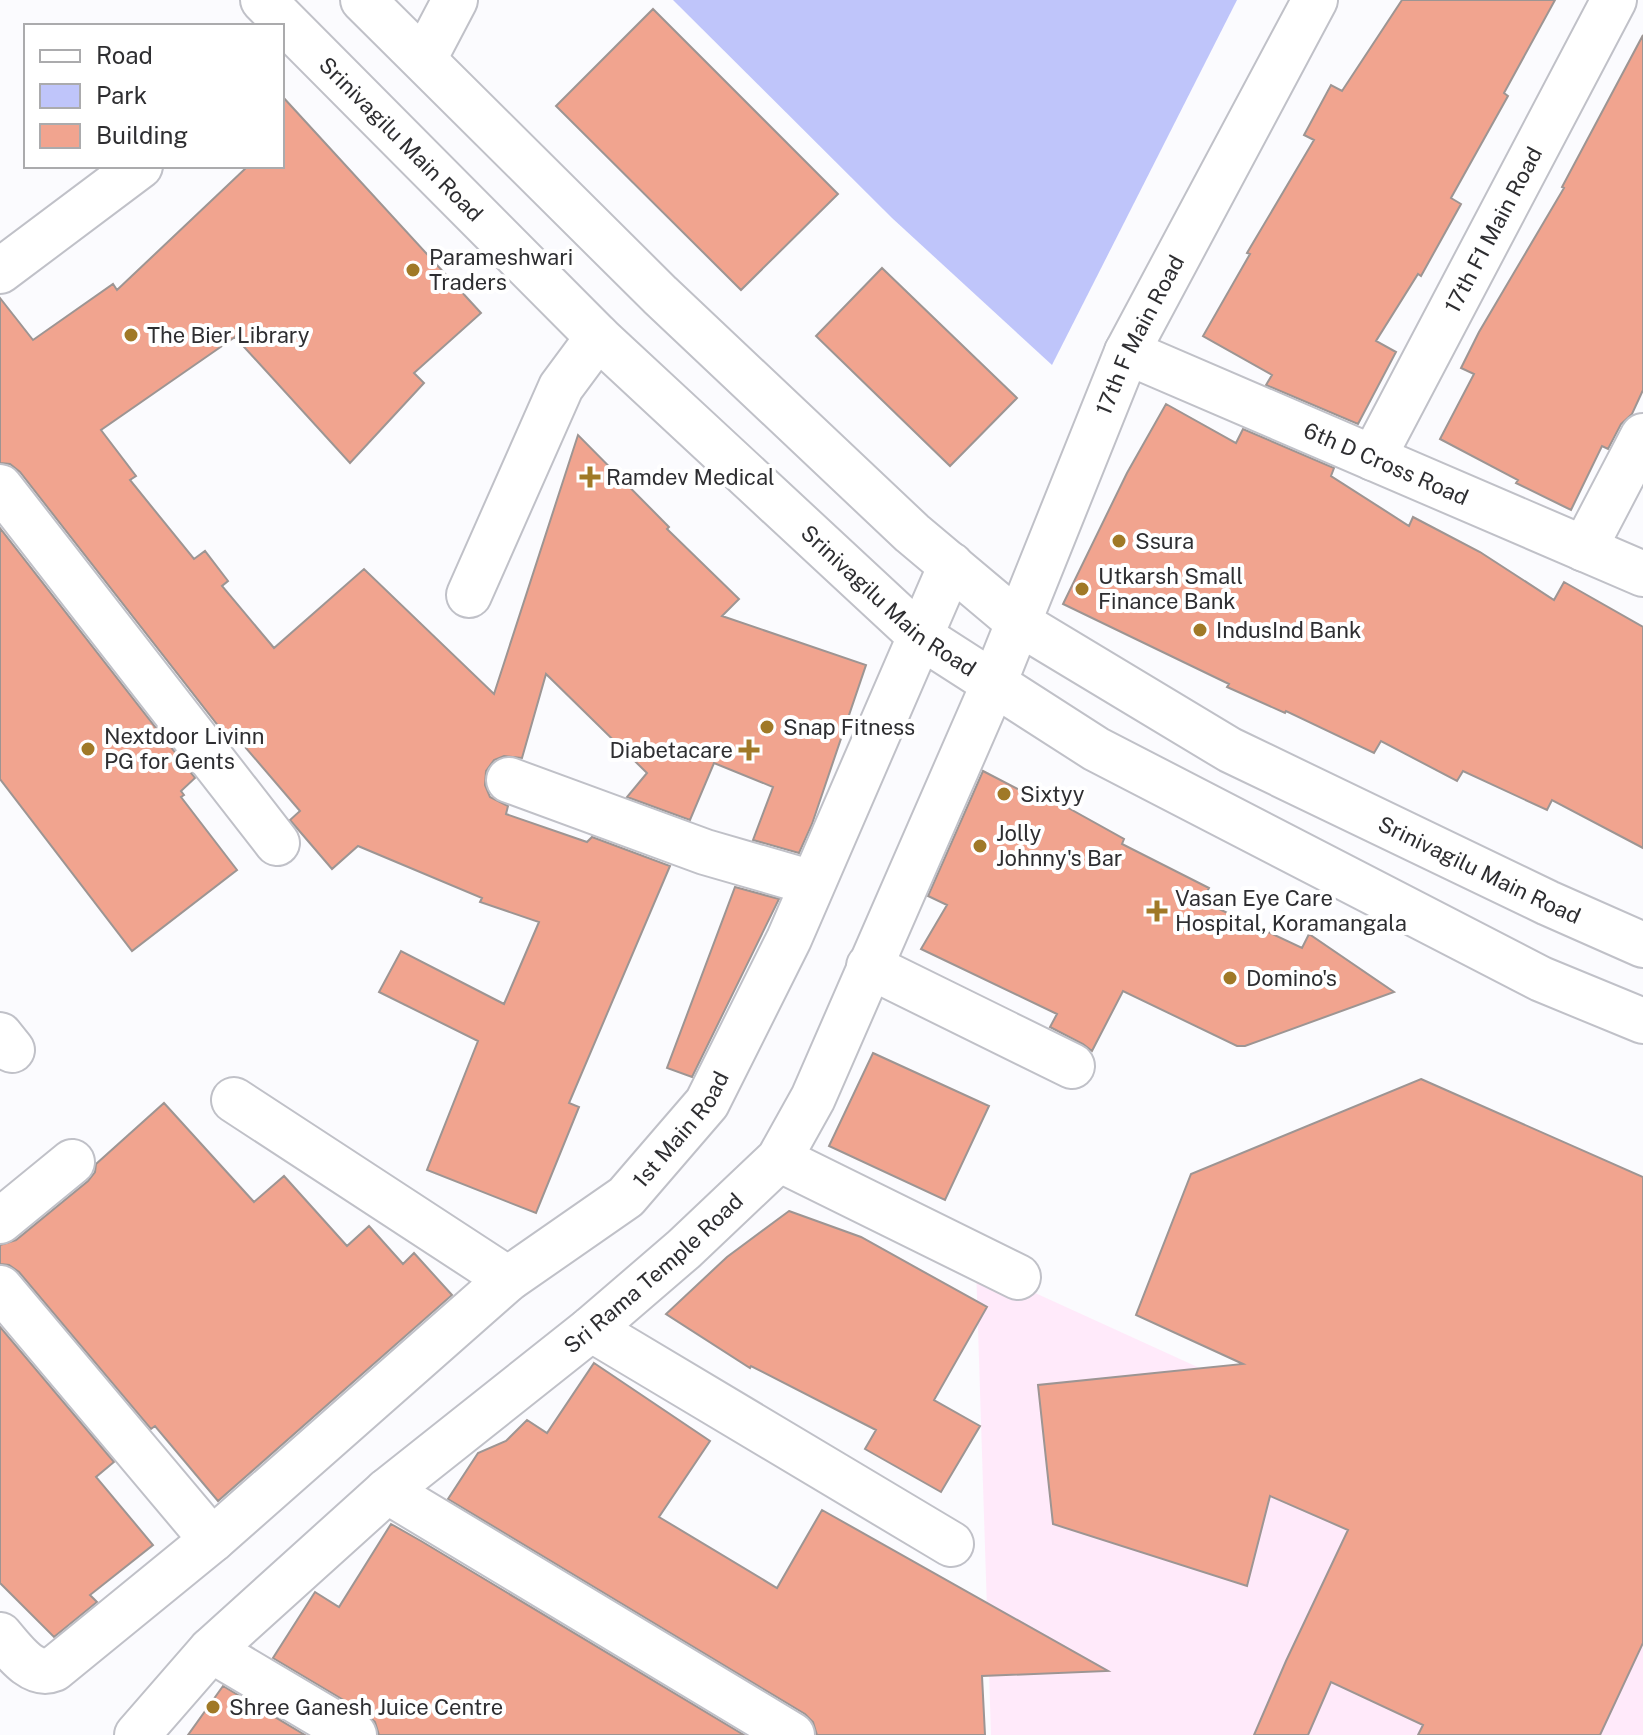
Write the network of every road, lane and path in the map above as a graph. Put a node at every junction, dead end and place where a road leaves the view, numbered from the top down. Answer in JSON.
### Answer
{"nodes":[{"id":1,"x":263,"y":0,"type":"edge"},
{"id":2,"x":363,"y":0,"type":"edge"},
{"id":3,"x":455,"y":0,"type":"edge"},
{"id":4,"x":1315,"y":0,"type":"edge"},
{"id":5,"x":1614,"y":0,"type":"edge"},
{"id":6,"x":278,"y":24,"type":"edge"},
{"id":7,"x":290,"y":43,"type":"edge"},
{"id":8,"x":424,"y":59,"type":"junction"},
{"id":9,"x":137,"y":168,"type":"edge"},
{"id":10,"x":0,"y":271,"type":"edge"},
{"id":11,"x":598,"y":337,"type":"junction"},
{"id":12,"x":1127,"y":352,"type":"junction"},
{"id":13,"x":1643,"y":436,"type":"edge"},
{"id":14,"x":1373,"y":458,"type":"junction"},
{"id":15,"x":0,"y":487,"type":"edge"},
{"id":16,"x":1584,"y":549,"type":"junction"},
{"id":17,"x":951,"y":565,"type":"junction"},
{"id":18,"x":1643,"y":574,"type":"edge"},
{"id":19,"x":469,"y":595,"type":"dead end"},
{"id":20,"x":1019,"y":623,"type":"junction"},
{"id":21,"x":920,"y":636,"type":"junction"},
{"id":22,"x":994,"y":683,"type":"junction"},
{"id":23,"x":509,"y":780,"type":"dead end"},
{"id":24,"x":277,"y":843,"type":"dead end"},
{"id":25,"x":812,"y":883,"type":"junction"},
{"id":26,"x":1643,"y":945,"type":"edge"},
{"id":27,"x":869,"y":966,"type":"junction"},
{"id":28,"x":1643,"y":1021,"type":"edge"},
{"id":29,"x":1072,"y":1066,"type":"dead end"},
{"id":30,"x":234,"y":1100,"type":"dead end"},
{"id":31,"x":779,"y":1159,"type":"junction"},
{"id":32,"x":72,"y":1162,"type":"dead end"},
{"id":33,"x":0,"y":1221,"type":"edge"},
{"id":34,"x":1018,"y":1277,"type":"dead end"},
{"id":35,"x":508,"y":1279,"type":"junction"},
{"id":36,"x":0,"y":1288,"type":"edge"},
{"id":37,"x":591,"y":1329,"type":"junction"},
{"id":38,"x":387,"y":1491,"type":"junction"},
{"id":39,"x":212,"y":1540,"type":"junction"},
{"id":40,"x":951,"y":1544,"type":"dead end"},
{"id":41,"x":0,"y":1635,"type":"edge"},
{"id":42,"x":211,"y":1650,"type":"junction"},
{"id":43,"x":137,"y":1735,"type":"edge"},
{"id":44,"x":354,"y":1735,"type":"edge"},
{"id":45,"x":792,"y":1735,"type":"edge"}],
"edges":[{"from":1,"to":6,"type":"street","name":"Srinivagilu Main Road"},
{"from":2,"to":8,"type":"street","name":"Srinivagilu Main Road"},
{"from":3,"to":8,"type":"street"},
{"from":4,"to":12,"type":"street","name":"17th F Main Road"},
{"from":5,"to":14,"type":"street","name":"17th F1 Main Road"},
{"from":7,"to":11,"type":"street","name":"Srinivagilu Main Road"},
{"from":8,"to":17,"type":"street","name":"Srinivagilu Main Road"},
{"from":9,"to":10,"type":"street"},
{"from":11,"to":19,"type":"street"},
{"from":11,"to":21,"type":"street","name":"Srinivagilu Main Road"},
{"from":12,"to":14,"type":"street","name":"6th D Cross Road"},
{"from":12,"to":20,"type":"street","name":"17th F Main Road"},
{"from":13,"to":16,"type":"street"},
{"from":14,"to":16,"type":"street","name":"6th D Cross Road"},
{"from":15,"to":24,"type":"street"},
{"from":16,"to":18,"type":"street","name":"6th D Cross Road"},
{"from":17,"to":20,"type":"street","name":"Srinivagilu Main Road"},
{"from":17,"to":21,"type":"street","name":"1st Main Road"},
{"from":20,"to":22,"type":"street","name":"17th F Main Road"},
{"from":20,"to":26,"type":"street","name":"Srinivagilu Main Road"},
{"from":21,"to":22,"type":"street","name":"Srinivagilu Main Road"},
{"from":21,"to":25,"type":"street","name":"1st Main Road"},
{"from":22,"to":27,"type":"street","name":"Sri Rama Temple Road"},
{"from":22,"to":28,"type":"street","name":"Srinivagilu Main Road"},
{"from":23,"to":25,"type":"street"},
{"from":25,"to":35,"type":"street","name":"1st Main Road"},
{"from":27,"to":29,"type":"street"},
{"from":27,"to":31,"type":"street","name":"Sri Rama Temple Road"},
{"from":30,"to":35,"type":"street"},
{"from":31,"to":34,"type":"street"},
{"from":31,"to":37,"type":"street","name":"Sri Rama Temple Road"},
{"from":32,"to":33,"type":"street"},
{"from":35,"to":39,"type":"street","name":"1st Main Road"},
{"from":36,"to":39,"type":"street"},
{"from":37,"to":38,"type":"street","name":"Sri Rama Temple Road"},
{"from":37,"to":40,"type":"street"},
{"from":38,"to":42,"type":"street","name":"Sri Rama Temple Road"},
{"from":38,"to":45,"type":"street"},
{"from":39,"to":41,"type":"street","name":"1st Main Road"},
{"from":42,"to":43,"type":"street","name":"Sri Rama Temple Road"},
{"from":42,"to":44,"type":"street"}]}
